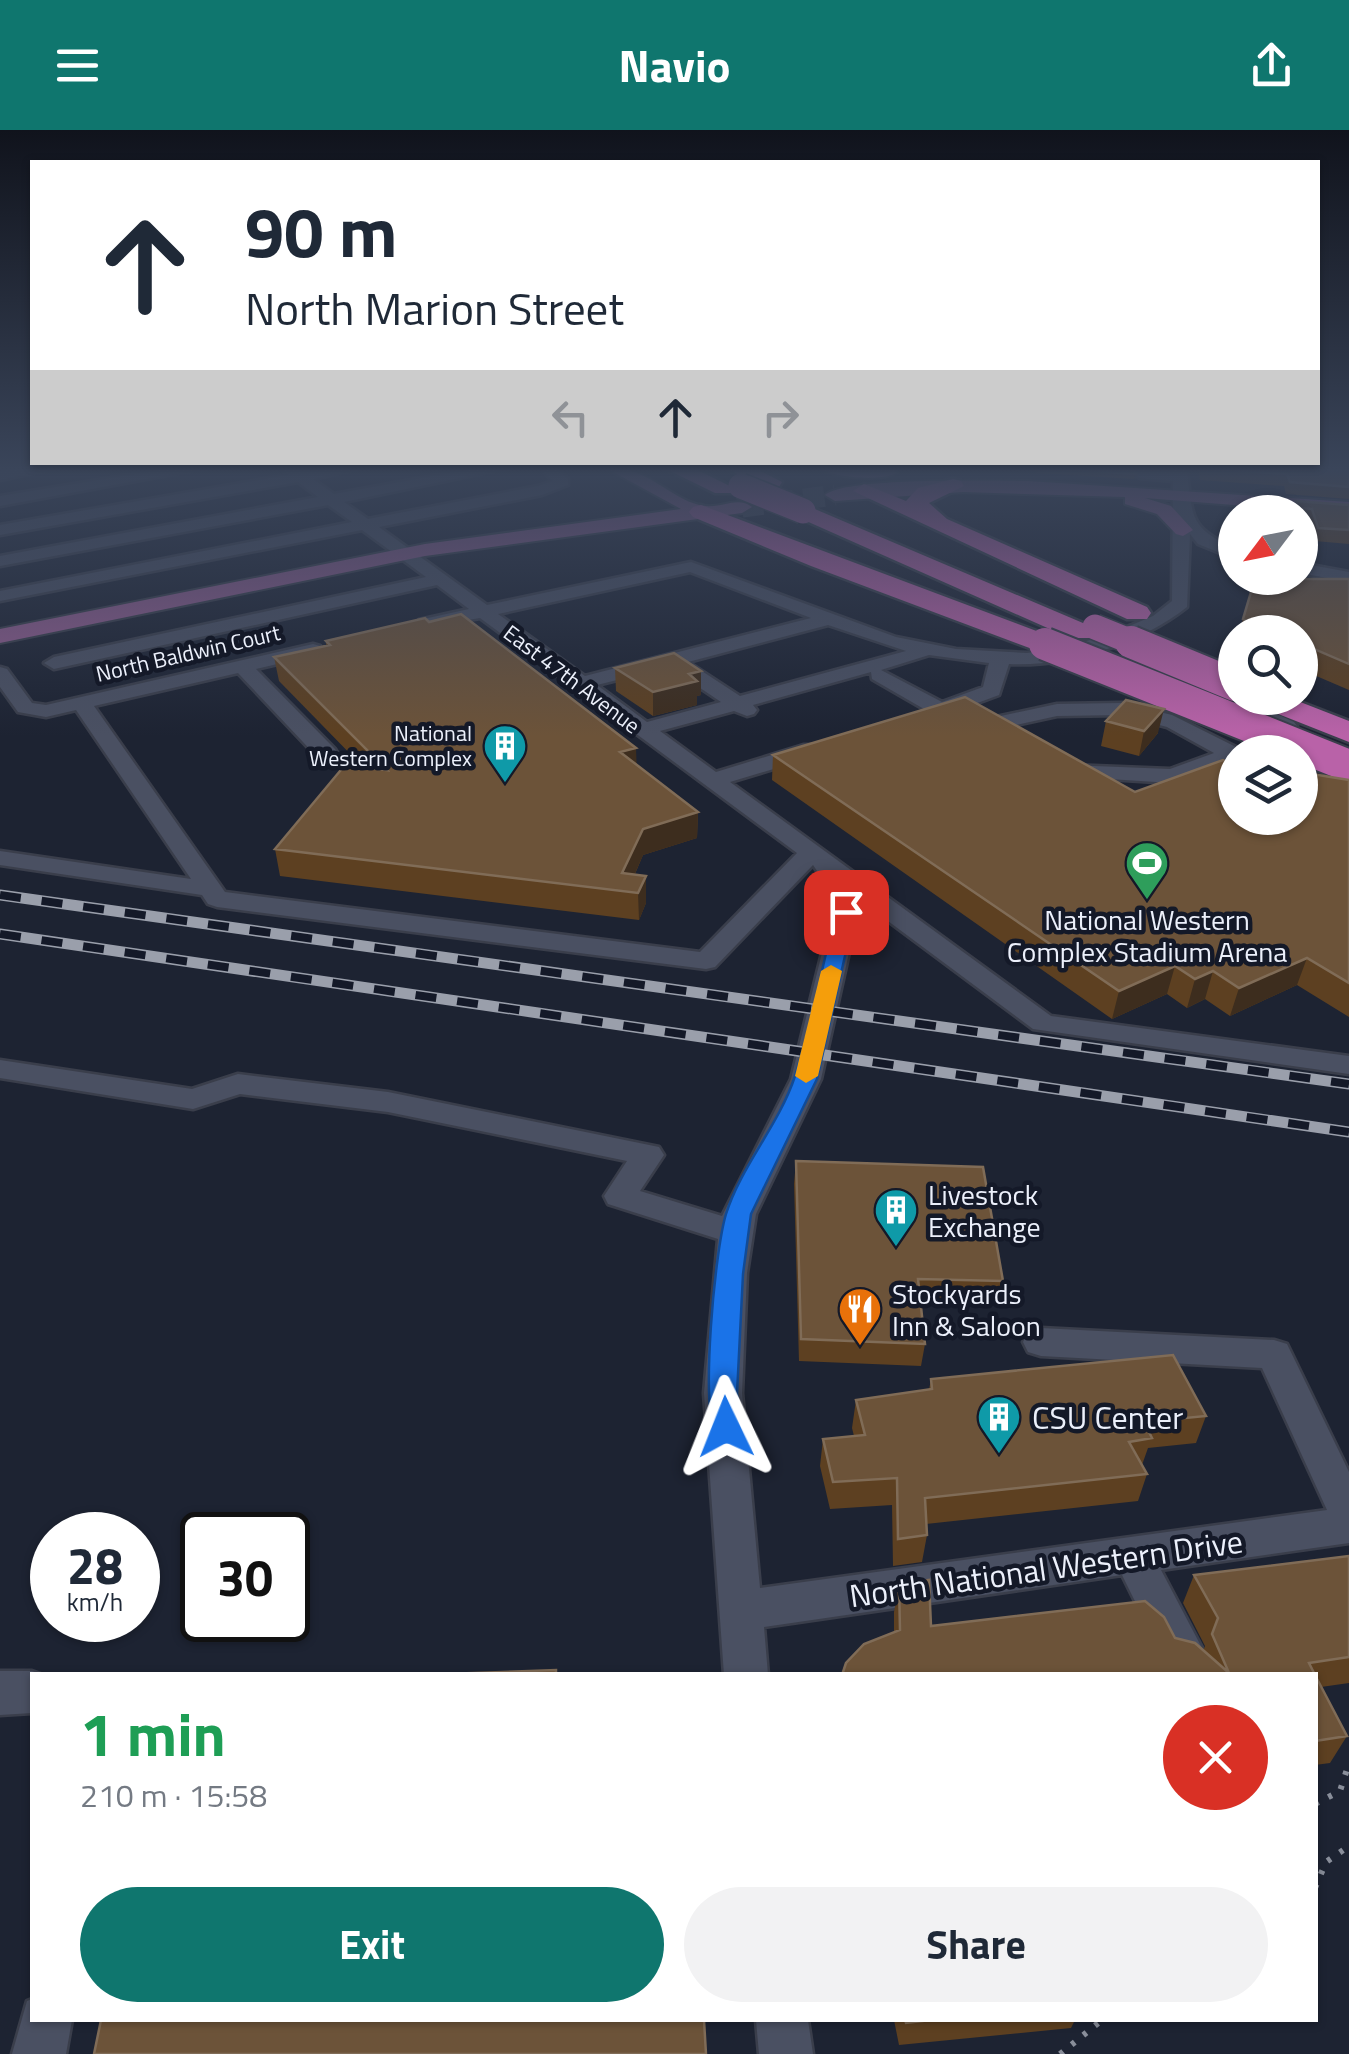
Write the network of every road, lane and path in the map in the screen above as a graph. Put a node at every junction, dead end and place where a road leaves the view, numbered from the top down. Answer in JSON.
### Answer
{"nodes":[{"id":1,"x":198,"y":557,"type":"edge"},
{"id":2,"x":389,"y":557,"type":"edge"},
{"id":3,"x":407,"y":557,"type":"edge"},
{"id":4,"x":815,"y":557,"type":"edge"},
{"id":5,"x":933,"y":557,"type":"edge"},
{"id":6,"x":933,"y":557,"type":"edge"},
{"id":7,"x":1012,"y":557,"type":"edge"},
{"id":8,"x":1183,"y":558,"type":"joint"},
{"id":9,"x":1218,"y":561,"type":"edge"},
{"id":10,"x":1318,"y":571,"type":"edge"},
{"id":11,"x":1349,"y":577,"type":"edge"},
{"id":12,"x":438,"y":580,"type":"junction"},
{"id":13,"x":0,"y":596,"type":"edge"},
{"id":14,"x":482,"y":612,"type":"junction"},
{"id":15,"x":825,"y":620,"type":"junction"},
{"id":16,"x":408,"y":628,"type":"edge"},
{"id":17,"x":1083,"y":634,"type":"junction"},
{"id":18,"x":0,"y":636,"type":"edge"},
{"id":19,"x":334,"y":645,"type":"edge"},
{"id":20,"x":1218,"y":648,"type":"edge"},
{"id":21,"x":927,"y":650,"type":"junction"},
{"id":22,"x":1000,"y":659,"type":"junction"},
{"id":23,"x":672,"y":660,"type":"junction"},
{"id":24,"x":54,"y":664,"type":"dead end"},
{"id":25,"x":242,"y":666,"type":"junction"},
{"id":26,"x":1218,"y":670,"type":"edge"},
{"id":27,"x":0,"y":673,"type":"edge"},
{"id":28,"x":878,"y":675,"type":"dead end"},
{"id":29,"x":1218,"y":679,"type":"edge"},
{"id":30,"x":579,"y":684,"type":"junction"},
{"id":31,"x":1318,"y":693,"type":"edge"},
{"id":32,"x":81,"y":704,"type":"junction"},
{"id":33,"x":1349,"y":706,"type":"edge"},
{"id":34,"x":743,"y":708,"type":"junction"},
{"id":35,"x":951,"y":708,"type":"junction"},
{"id":36,"x":1318,"y":709,"type":"edge"},
{"id":37,"x":1306,"y":715,"type":"edge"},
{"id":38,"x":905,"y":722,"type":"edge"},
{"id":39,"x":1349,"y":722,"type":"edge"},
{"id":40,"x":641,"y":730,"type":"junction"},
{"id":41,"x":1349,"y":732,"type":"edge"},
{"id":42,"x":831,"y":744,"type":"edge"},
{"id":43,"x":1218,"y":747,"type":"edge"},
{"id":44,"x":327,"y":754,"type":"dead end"},
{"id":45,"x":1349,"y":754,"type":"edge"},
{"id":46,"x":1218,"y":760,"type":"edge"},
{"id":47,"x":1349,"y":766,"type":"edge"},
{"id":48,"x":1077,"y":770,"type":"edge"},
{"id":49,"x":710,"y":781,"type":"junction"},
{"id":50,"x":810,"y":854,"type":"junction"},
{"id":51,"x":0,"y":858,"type":"edge"},
{"id":52,"x":210,"y":889,"type":"junction"},
{"id":53,"x":1349,"y":1064,"type":"edge"},
{"id":54,"x":0,"y":1069,"type":"edge"},
{"id":55,"x":736,"y":1230,"type":"junction"},
{"id":56,"x":1041,"y":1342,"type":"dead end"},
{"id":57,"x":1349,"y":1514,"type":"edge"},
{"id":58,"x":1349,"y":1525,"type":"edge"},
{"id":59,"x":1134,"y":1554,"type":"junction"},
{"id":60,"x":743,"y":1610,"type":"junction"},
{"id":61,"x":1180,"y":1648,"type":"edge"},
{"id":62,"x":746,"y":1672,"type":"edge"},
{"id":63,"x":30,"y":1692,"type":"edge"},
{"id":64,"x":0,"y":1693,"type":"edge"},
{"id":65,"x":1349,"y":1763,"type":"edge"},
{"id":66,"x":1318,"y":1803,"type":"edge"},
{"id":67,"x":1349,"y":1846,"type":"edge"},
{"id":68,"x":1318,"y":1881,"type":"edge"},
{"id":69,"x":46,"y":2022,"type":"edge"},
{"id":70,"x":782,"y":2022,"type":"edge"},
{"id":71,"x":1100,"y":2022,"type":"edge"},
{"id":72,"x":38,"y":2054,"type":"edge"},
{"id":73,"x":786,"y":2054,"type":"edge"},
{"id":74,"x":1060,"y":2054,"type":"edge"}],
"edges":[{"from":1,"to":13,"type":"street"},
{"from":2,"to":18,"type":"main road"},
{"from":3,"to":12,"type":"street","name":"East 47th Avenue"},
{"from":4,"to":17,"type":"highway"},
{"from":5,"to":17,"type":"highway"},
{"from":6,"to":17,"type":"highway"},
{"from":7,"to":20,"type":"highway"},
{"from":8,"to":9,"type":"street"},
{"from":8,"to":17,"type":"street"},
{"from":10,"to":11,"type":"street"},
{"from":12,"to":14,"type":"street","name":"East 47th Avenue"},
{"from":12,"to":24,"type":"street"},
{"from":14,"to":15,"type":"street"},
{"from":14,"to":16,"type":"street"},
{"from":14,"to":30,"type":"street","name":"East 47th Avenue"},
{"from":15,"to":21,"type":"street"},
{"from":15,"to":23,"type":"street"},
{"from":17,"to":22,"type":"street"},
{"from":17,"to":26,"type":"highway"},
{"from":17,"to":29,"type":"highway","bridge":true},
{"from":17,"to":45,"type":"highway"},
{"from":17,"to":47,"type":"highway","bridge":true},
{"from":17,"to":47,"type":"street"},
{"from":19,"to":25,"type":"street","name":"North Baldwin Court"},
{"from":21,"to":22,"type":"street"},
{"from":21,"to":34,"type":"street"},
{"from":22,"to":35,"type":"street"},
{"from":23,"to":30,"type":"street"},
{"from":23,"to":34,"type":"street"},
{"from":25,"to":32,"type":"street","name":"North Baldwin Court"},
{"from":25,"to":44,"type":"street"},
{"from":27,"to":32,"type":"street","name":"North Baldwin Court"},
{"from":28,"to":35,"type":"street"},
{"from":30,"to":40,"type":"street","name":"East 47th Avenue"},
{"from":31,"to":33,"type":"highway"},
{"from":32,"to":52,"type":"street"},
{"from":34,"to":40,"type":"street"},
{"from":35,"to":38,"type":"street"},
{"from":35,"to":43,"type":"street"},
{"from":36,"to":39,"type":"highway"},
{"from":37,"to":41,"type":"highway"},
{"from":40,"to":49,"type":"street","name":"East 47th Avenue"},
{"from":42,"to":49,"type":"street"},
{"from":46,"to":48,"type":"street"},
{"from":49,"to":50,"type":"street","name":"East 47th Avenue"},
{"from":50,"to":52,"type":"street"},
{"from":50,"to":53,"type":"street","name":"East 47th Avenue"},
{"from":50,"to":55,"type":"street"},
{"from":51,"to":52,"type":"street"},
{"from":54,"to":55,"type":"street"},
{"from":55,"to":60,"type":"street"},
{"from":56,"to":57,"type":"street"},
{"from":58,"to":59,"type":"street","name":"North National Western Drive"},
{"from":59,"to":60,"type":"street","name":"North National Western Drive"},
{"from":59,"to":61,"type":"street"},
{"from":60,"to":62,"type":"street"},
{"from":63,"to":64,"type":"street"},
{"from":65,"to":66,"type":"path"},
{"from":67,"to":68,"type":"path"},
{"from":69,"to":72,"type":"street"},
{"from":70,"to":73,"type":"street"},
{"from":71,"to":74,"type":"path"}]}
